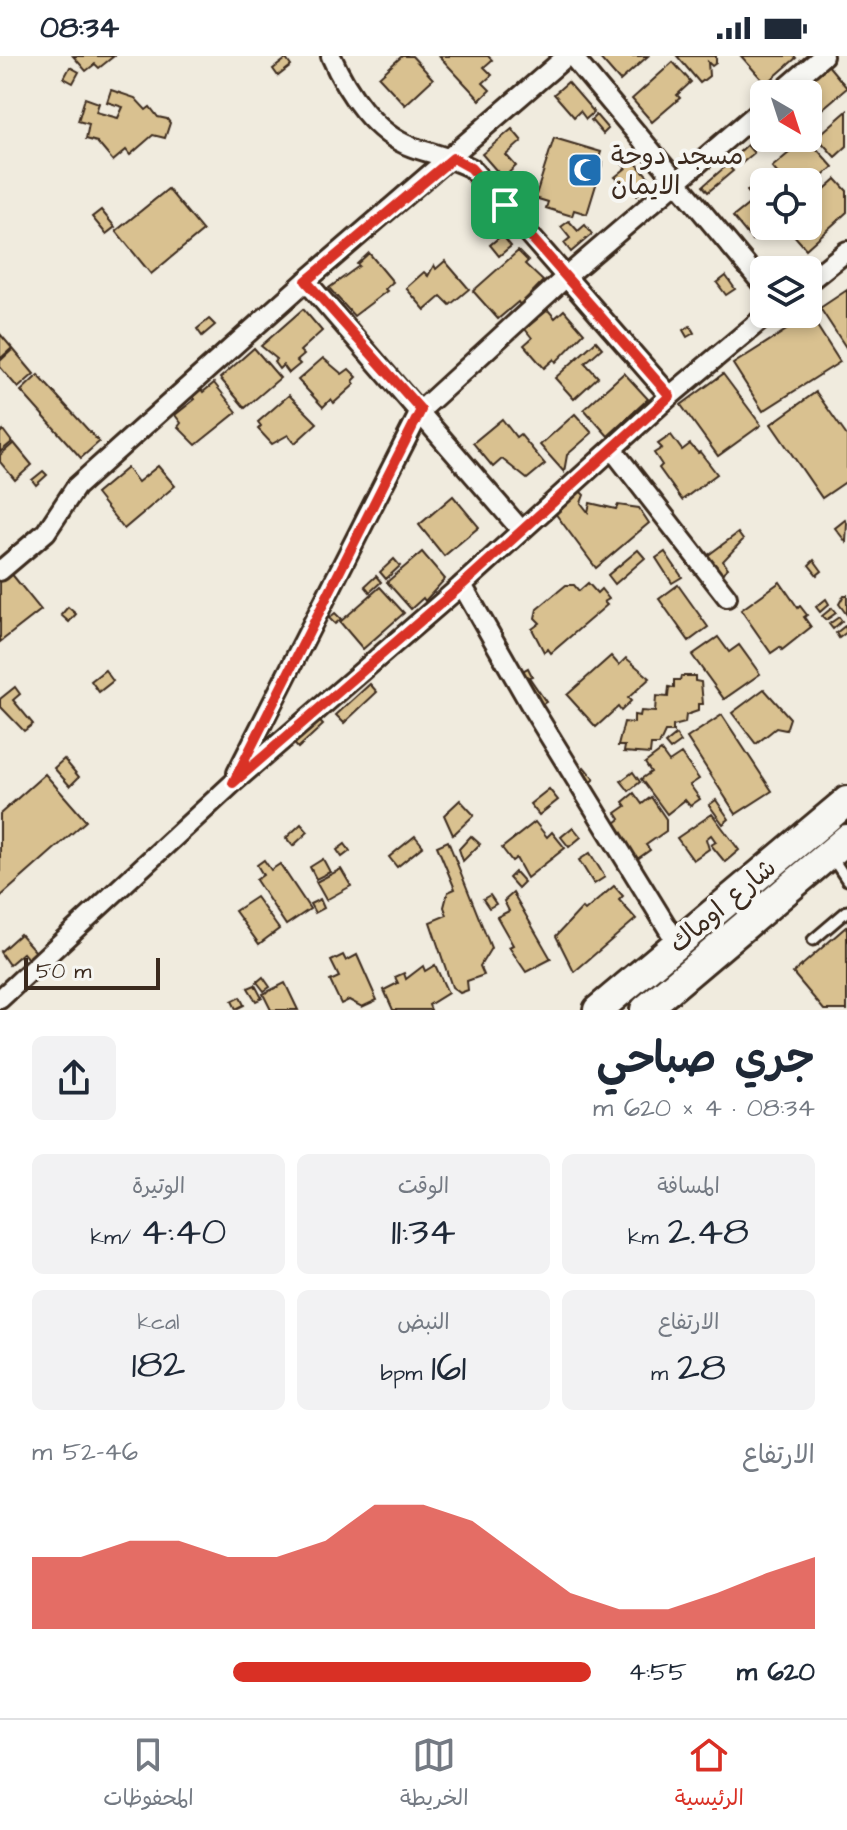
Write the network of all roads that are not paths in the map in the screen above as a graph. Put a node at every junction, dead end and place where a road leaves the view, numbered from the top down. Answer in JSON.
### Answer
{"nodes":[{"id":1,"x":331,"y":56,"type":"edge"},
{"id":2,"x":569,"y":56,"type":"edge"},
{"id":3,"x":823,"y":56,"type":"edge"},
{"id":4,"x":795,"y":80,"type":"edge"},
{"id":5,"x":750,"y":119,"type":"edge"},
{"id":6,"x":453,"y":158,"type":"junction"},
{"id":7,"x":677,"y":182,"type":"junction"},
{"id":8,"x":847,"y":251,"type":"edge"},
{"id":9,"x":750,"y":269,"type":"edge"},
{"id":10,"x":822,"y":271,"type":"edge"},
{"id":11,"x":567,"y":276,"type":"junction"},
{"id":12,"x":306,"y":281,"type":"junction"},
{"id":13,"x":751,"y":328,"type":"edge"},
{"id":14,"x":670,"y":396,"type":"junction"},
{"id":15,"x":421,"y":410,"type":"junction"},
{"id":16,"x":612,"y":449,"type":"junction"},
{"id":17,"x":521,"y":530,"type":"junction"},
{"id":18,"x":0,"y":571,"type":"edge"},
{"id":19,"x":462,"y":585,"type":"junction"},
{"id":20,"x":727,"y":597,"type":"dead end"},
{"id":21,"x":233,"y":783,"type":"junction"},
{"id":22,"x":847,"y":801,"type":"edge"},
{"id":23,"x":838,"y":846,"type":"edge"},
{"id":24,"x":847,"y":880,"type":"edge"},
{"id":25,"x":847,"y":911,"type":"edge"},
{"id":26,"x":813,"y":940,"type":"dead end"},
{"id":27,"x":677,"y":943,"type":"junction"},
{"id":28,"x":634,"y":978,"type":"junction"},
{"id":29,"x":0,"y":999,"type":"edge"},
{"id":30,"x":650,"y":1005,"type":"edge"},
{"id":31,"x":598,"y":1010,"type":"edge"}],
"edges":[{"from":1,"to":6,"type":"street"},
{"from":2,"to":6,"type":"street"},
{"from":2,"to":7,"type":"street"},
{"from":3,"to":4,"type":"street"},
{"from":5,"to":7,"type":"street"},
{"from":6,"to":11,"type":"street"},
{"from":6,"to":12,"type":"street"},
{"from":7,"to":9,"type":"street"},
{"from":7,"to":11,"type":"street"},
{"from":8,"to":10,"type":"street"},
{"from":11,"to":14,"type":"street"},
{"from":11,"to":15,"type":"street"},
{"from":12,"to":15,"type":"street"},
{"from":12,"to":18,"type":"street"},
{"from":13,"to":14,"type":"street"},
{"from":14,"to":16,"type":"street"},
{"from":15,"to":17,"type":"street"},
{"from":15,"to":21,"type":"street"},
{"from":16,"to":17,"type":"street"},
{"from":16,"to":20,"type":"street"},
{"from":17,"to":19,"type":"street"},
{"from":19,"to":21,"type":"street"},
{"from":19,"to":27,"type":"street"},
{"from":21,"to":29,"type":"street"},
{"from":22,"to":27,"type":"main road","name":"شارع اوماك"},
{"from":23,"to":24,"type":"lane"},
{"from":23,"to":30,"type":"main road","name":"شارع اوماك"},
{"from":25,"to":26,"type":"lane"},
{"from":27,"to":28,"type":"main road","name":"شارع اوماك"},
{"from":28,"to":30,"type":"main road"},
{"from":28,"to":31,"type":"main road","name":"شارع اوماك"}]}
